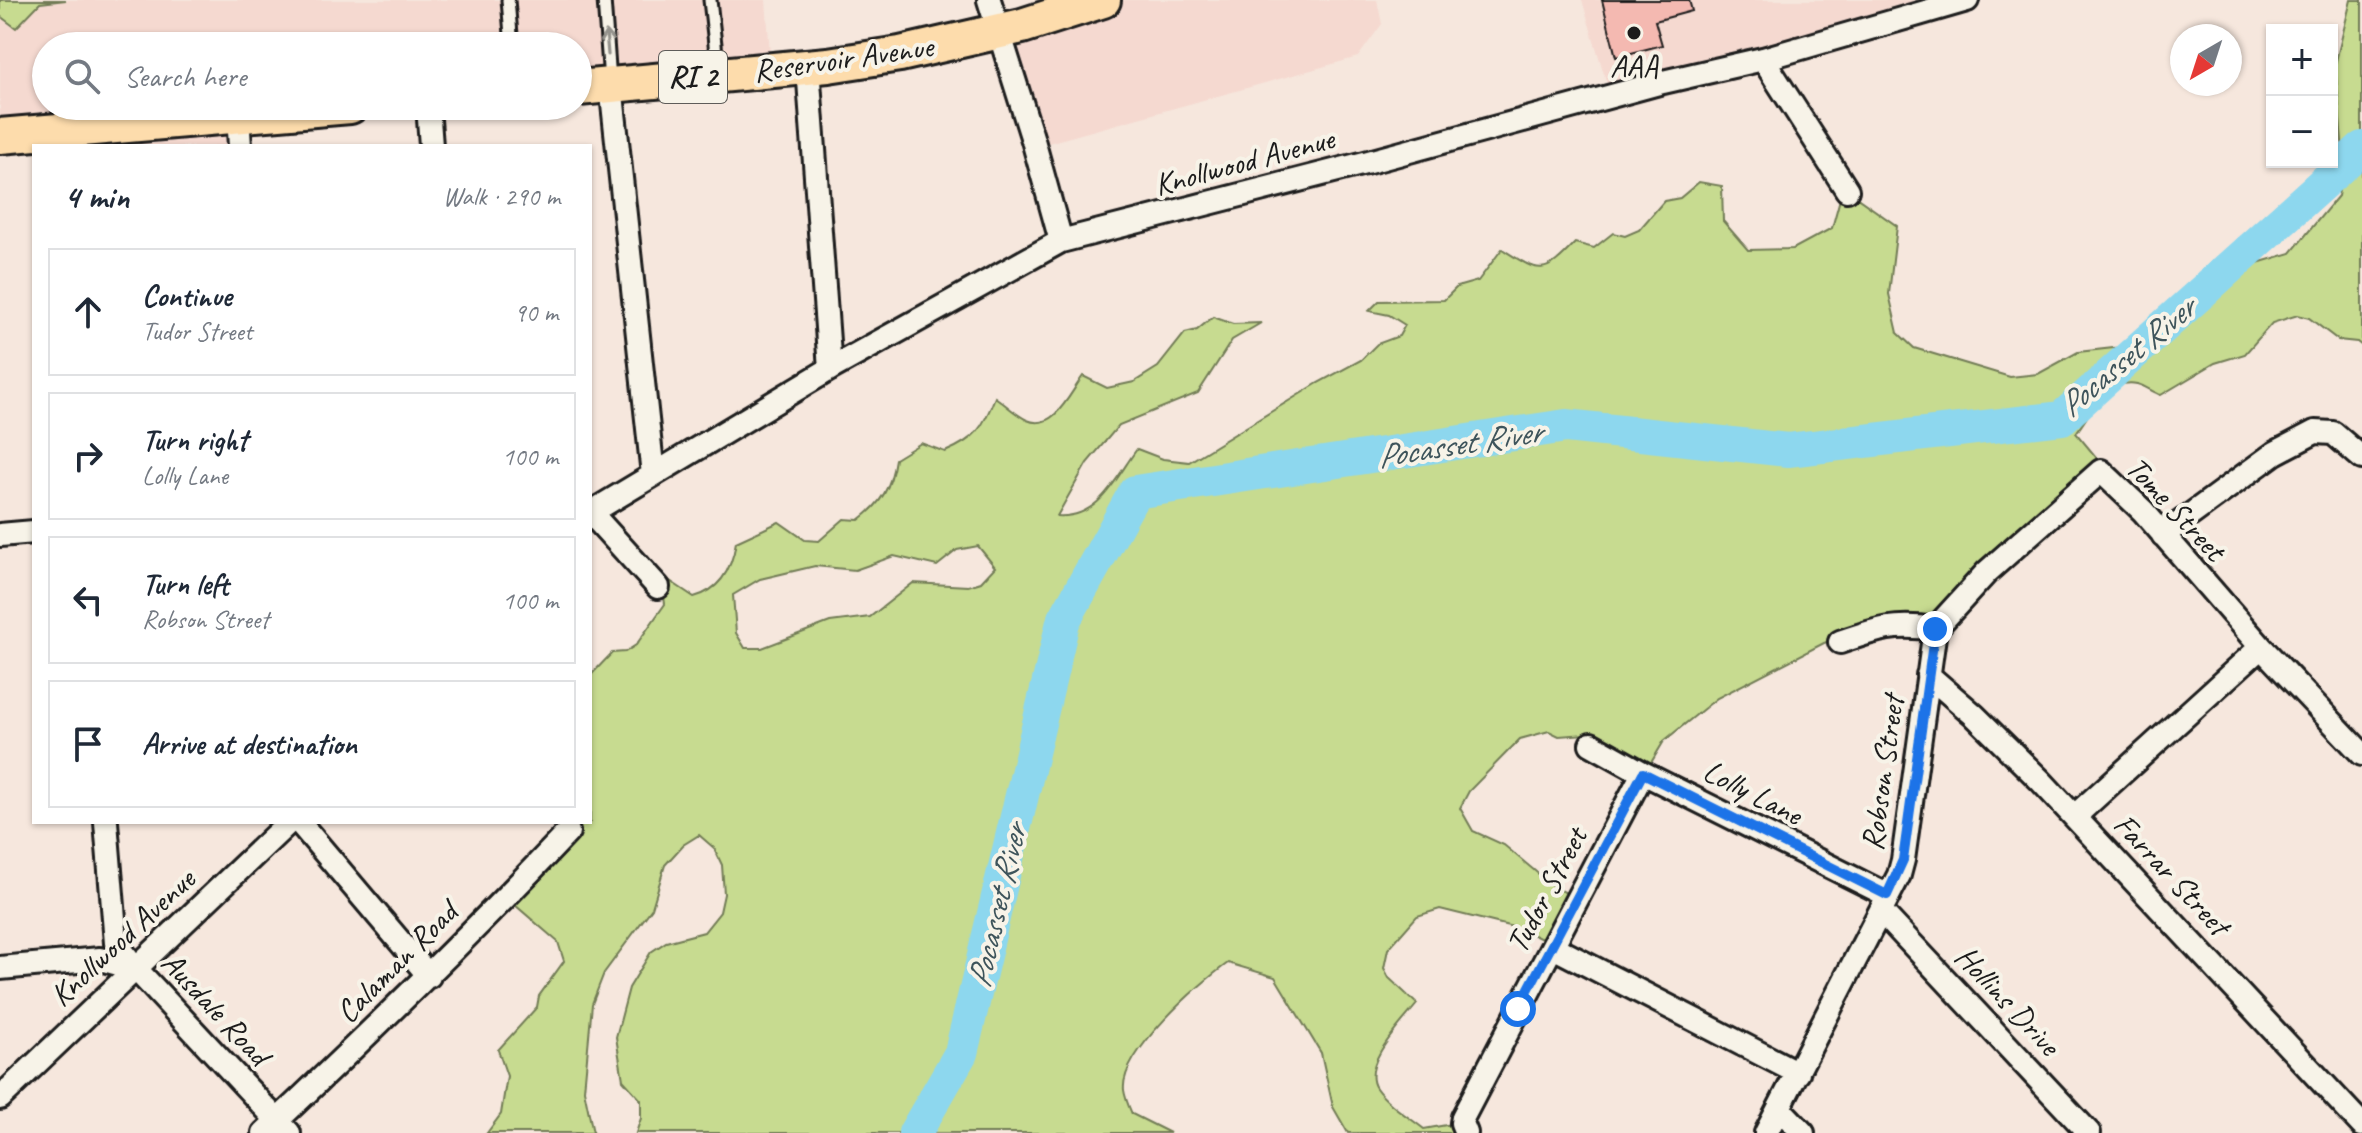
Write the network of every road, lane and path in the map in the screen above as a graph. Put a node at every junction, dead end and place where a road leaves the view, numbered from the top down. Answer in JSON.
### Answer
{"nodes":[{"id":1,"x":508,"y":0,"type":"edge"},
{"id":2,"x":604,"y":0,"type":"edge"},
{"id":3,"x":710,"y":0,"type":"edge"},
{"id":4,"x":1103,"y":0,"type":"edge"},
{"id":5,"x":1967,"y":0,"type":"edge"},
{"id":6,"x":993,"y":15,"type":"edge"},
{"id":7,"x":511,"y":32,"type":"edge"},
{"id":8,"x":1763,"y":59,"type":"junction"},
{"id":9,"x":808,"y":67,"type":"junction"},
{"id":10,"x":718,"y":75,"type":"junction"},
{"id":11,"x":594,"y":87,"type":"edge"},
{"id":12,"x":288,"y":120,"type":"edge"},
{"id":13,"x":429,"y":120,"type":"edge"},
{"id":14,"x":239,"y":131,"type":"edge"},
{"id":15,"x":0,"y":136,"type":"edge"},
{"id":16,"x":49,"y":139,"type":"edge"},
{"id":17,"x":431,"y":144,"type":"edge"},
{"id":18,"x":1847,"y":190,"type":"dead end"},
{"id":19,"x":1061,"y":241,"type":"junction"},
{"id":20,"x":830,"y":369,"type":"junction"},
{"id":21,"x":2362,"y":458,"type":"edge"},
{"id":22,"x":653,"y":475,"type":"junction"},
{"id":23,"x":593,"y":514,"type":"edge"},
{"id":24,"x":32,"y":532,"type":"edge"},
{"id":25,"x":0,"y":535,"type":"edge"},
{"id":26,"x":2163,"y":535,"type":"junction"},
{"id":27,"x":658,"y":587,"type":"dead end"},
{"id":28,"x":1935,"y":629,"type":"junction"},
{"id":29,"x":1840,"y":642,"type":"dead end"},
{"id":30,"x":2261,"y":647,"type":"junction"},
{"id":31,"x":1928,"y":675,"type":"junction"},
{"id":32,"x":1591,"y":744,"type":"dead end"},
{"id":33,"x":2362,"y":754,"type":"edge"},
{"id":34,"x":1643,"y":773,"type":"junction"},
{"id":35,"x":2075,"y":816,"type":"junction"},
{"id":36,"x":106,"y":824,"type":"edge"},
{"id":37,"x":287,"y":824,"type":"edge"},
{"id":38,"x":301,"y":824,"type":"edge"},
{"id":39,"x":568,"y":832,"type":"dead end"},
{"id":40,"x":1884,"y":903,"type":"junction"},
{"id":41,"x":1553,"y":947,"type":"junction"},
{"id":42,"x":0,"y":968,"type":"edge"},
{"id":43,"x":136,"y":969,"type":"junction"},
{"id":44,"x":429,"y":976,"type":"junction"},
{"id":45,"x":1798,"y":1073,"type":"junction"},
{"id":46,"x":0,"y":1098,"type":"edge"},
{"id":47,"x":1779,"y":1108,"type":"junction"},
{"id":48,"x":2362,"y":1125,"type":"edge"},
{"id":49,"x":1464,"y":1128,"type":"edge"},
{"id":50,"x":277,"y":1129,"type":"edge"},
{"id":51,"x":1766,"y":1133,"type":"edge"},
{"id":52,"x":1803,"y":1133,"type":"edge"},
{"id":53,"x":2089,"y":1133,"type":"edge"}],
"edges":[{"from":1,"to":7,"type":"lane"},
{"from":11,"to":2,"type":"lane","one_way":true},
{"from":3,"to":10,"type":"lane"},
{"from":4,"to":6,"type":"main road","name":"Reservoir Avenue","number":"RI 2"},
{"from":5,"to":8,"type":"street","name":"Knollwood Avenue"},
{"from":6,"to":9,"type":"main road","name":"Reservoir Avenue","number":"RI 2"},
{"from":6,"to":19,"type":"street"},
{"from":8,"to":18,"type":"street"},
{"from":8,"to":19,"type":"street","name":"Knollwood Avenue"},
{"from":9,"to":10,"type":"main road","name":"Reservoir Avenue","number":"RI 2"},
{"from":9,"to":20,"type":"street"},
{"from":10,"to":11,"type":"main road","name":"Reservoir Avenue","number":"RI 2"},
{"from":11,"to":22,"type":"street"},
{"from":12,"to":14,"type":"main road"},
{"from":13,"to":17,"type":"street"},
{"from":14,"to":16,"type":"main road"},
{"from":15,"to":16,"type":"main road"},
{"from":19,"to":20,"type":"street","name":"Knollwood Avenue"},
{"from":20,"to":22,"type":"street","name":"Knollwood Avenue"},
{"from":21,"to":26,"type":"street"},
{"from":22,"to":23,"type":"street","name":"Knollwood Avenue"},
{"from":23,"to":27,"type":"street"},
{"from":24,"to":25,"type":"street"},
{"from":26,"to":28,"type":"street","name":"Tome Street"},
{"from":26,"to":30,"type":"street","name":"Tome Street"},
{"from":28,"to":29,"type":"street"},
{"from":28,"to":31,"type":"street","name":"Robson Street"},
{"from":30,"to":33,"type":"street","name":"Tome Street"},
{"from":30,"to":35,"type":"street"},
{"from":31,"to":35,"type":"street","name":"Farrar Street"},
{"from":31,"to":40,"type":"street","name":"Robson Street"},
{"from":32,"to":34,"type":"street","name":"Lolly Lane"},
{"from":34,"to":40,"type":"street","name":"Lolly Lane"},
{"from":34,"to":41,"type":"street","name":"Tudor Street"},
{"from":35,"to":48,"type":"street","name":"Farrar Street"},
{"from":36,"to":43,"type":"street","name":"Ausdale Road"},
{"from":37,"to":43,"type":"street","name":"Knollwood Avenue"},
{"from":38,"to":44,"type":"street"},
{"from":39,"to":44,"type":"street","name":"Calaman Road"},
{"from":40,"to":45,"type":"street","name":"Robson Street"},
{"from":40,"to":53,"type":"street","name":"Hollins Drive"},
{"from":41,"to":45,"type":"street"},
{"from":41,"to":49,"type":"street","name":"Tudor Street"},
{"from":42,"to":43,"type":"street"},
{"from":43,"to":46,"type":"street","name":"Knollwood Avenue"},
{"from":43,"to":50,"type":"street","name":"Ausdale Road"},
{"from":44,"to":50,"type":"street","name":"Calaman Road"},
{"from":45,"to":47,"type":"street","name":"Robson Street"},
{"from":47,"to":51,"type":"street","name":"Robson Street"},
{"from":47,"to":52,"type":"street"}]}
